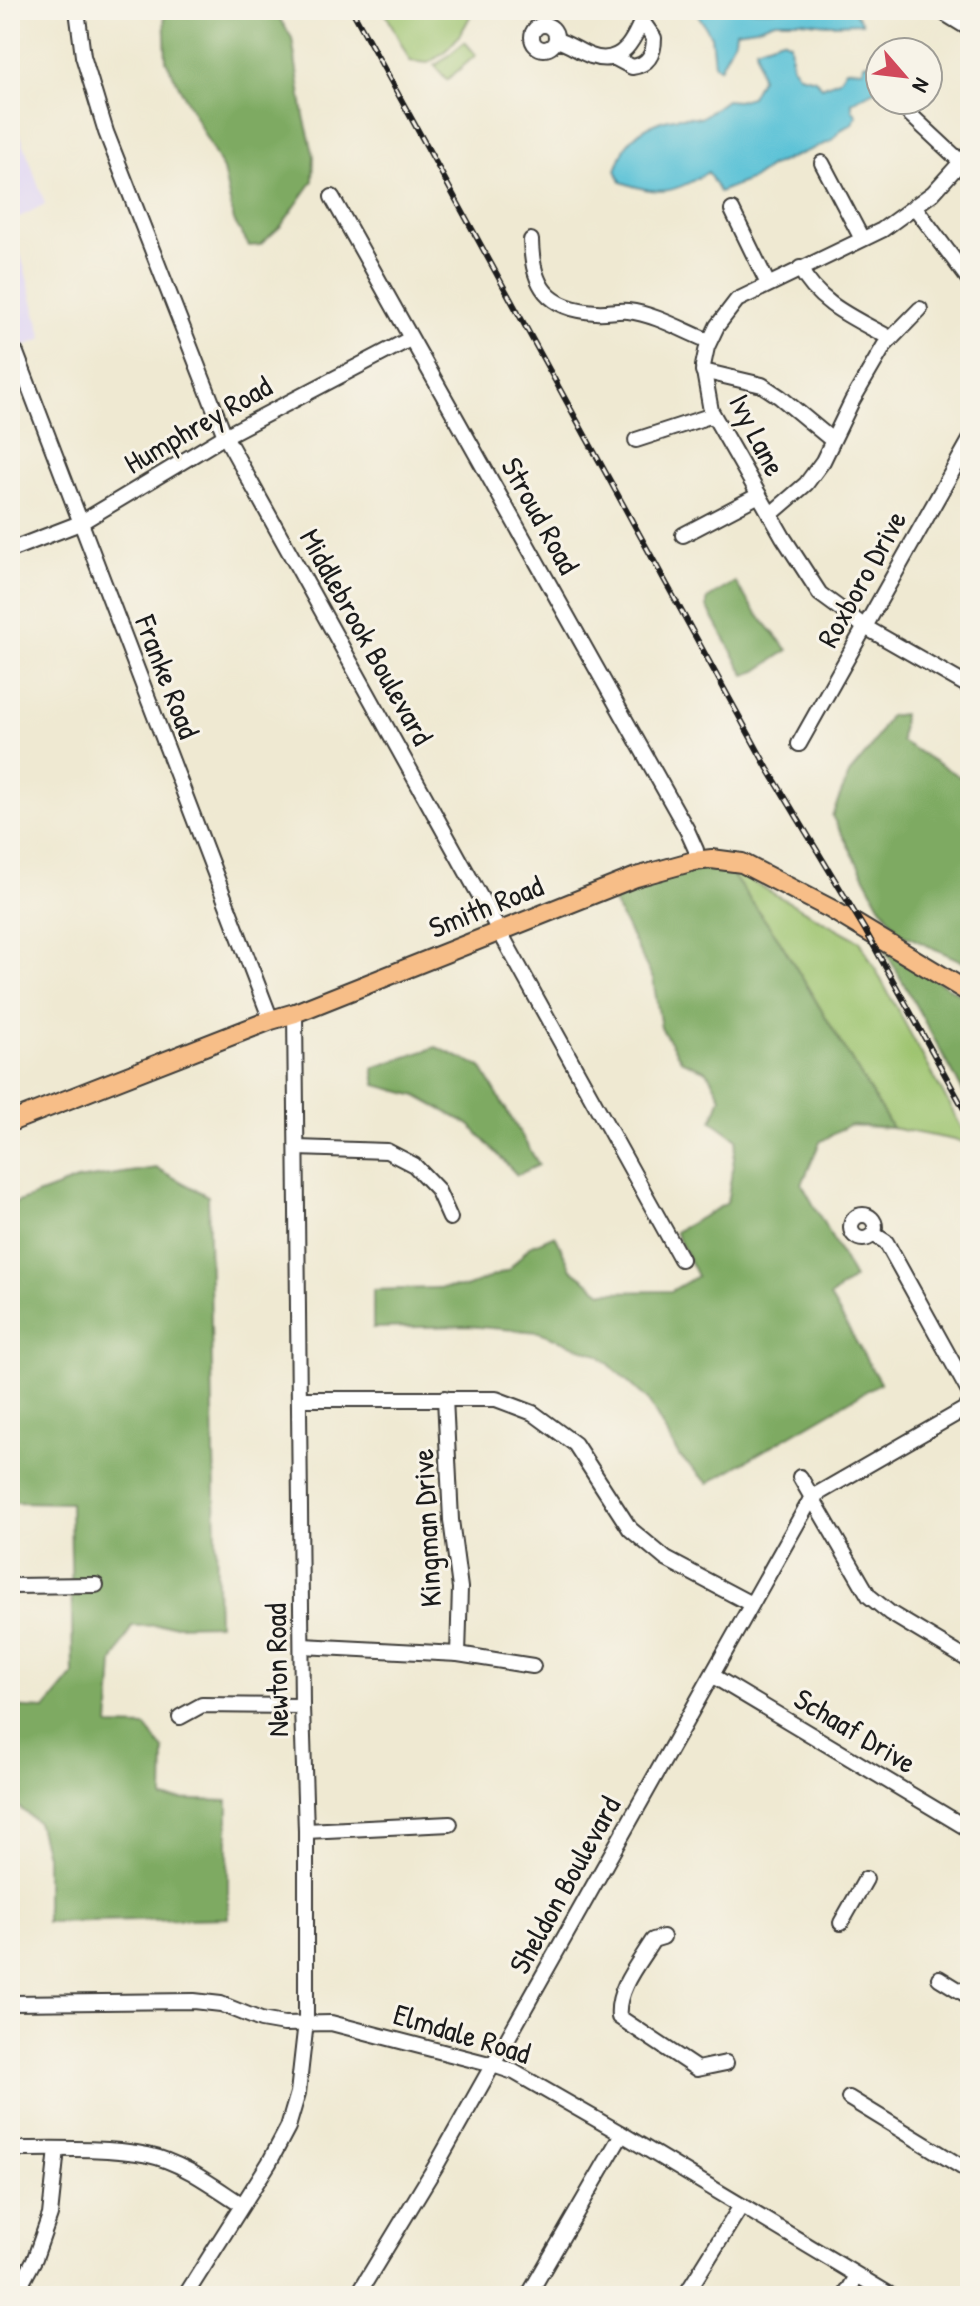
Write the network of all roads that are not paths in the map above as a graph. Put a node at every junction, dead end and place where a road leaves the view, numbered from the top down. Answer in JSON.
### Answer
{"nodes":[{"id":1,"x":77,"y":10,"type":"edge"},
{"id":2,"x":939,"y":10,"type":"edge"},
{"id":3,"x":644,"y":16,"type":"edge"},
{"id":4,"x":970,"y":29,"type":"edge"},
{"id":5,"x":556,"y":40,"type":"dead end"},
{"id":6,"x":615,"y":58,"type":"junction"},
{"id":7,"x":914,"y":116,"type":"edge"},
{"id":8,"x":966,"y":157,"type":"edge"},
{"id":9,"x":822,"y":163,"type":"dead end"},
{"id":10,"x":332,"y":197,"type":"dead end"},
{"id":11,"x":914,"y":206,"type":"junction"},
{"id":12,"x":732,"y":210,"type":"dead end"},
{"id":13,"x":862,"y":239,"type":"junction"},
{"id":14,"x":531,"y":240,"type":"dead end"},
{"id":15,"x":800,"y":268,"type":"junction"},
{"id":16,"x":970,"y":281,"type":"edge"},
{"id":17,"x":768,"y":284,"type":"junction"},
{"id":18,"x":920,"y":309,"type":"dead end"},
{"id":19,"x":890,"y":338,"type":"junction"},
{"id":20,"x":410,"y":339,"type":"junction"},
{"id":21,"x":709,"y":341,"type":"junction"},
{"id":22,"x":16,"y":353,"type":"dead end"},
{"id":23,"x":703,"y":371,"type":"junction"},
{"id":24,"x":713,"y":415,"type":"junction"},
{"id":25,"x":225,"y":436,"type":"junction"},
{"id":26,"x":636,"y":440,"type":"dead end"},
{"id":27,"x":832,"y":440,"type":"junction"},
{"id":28,"x":970,"y":440,"type":"edge"},
{"id":29,"x":759,"y":495,"type":"junction"},
{"id":30,"x":770,"y":515,"type":"junction"},
{"id":31,"x":80,"y":523,"type":"junction"},
{"id":32,"x":683,"y":535,"type":"dead end"},
{"id":33,"x":10,"y":550,"type":"edge"},
{"id":34,"x":865,"y":627,"type":"junction"},
{"id":35,"x":970,"y":687,"type":"edge"},
{"id":36,"x":799,"y":744,"type":"dead end"},
{"id":37,"x":696,"y":861,"type":"junction"},
{"id":38,"x":499,"y":931,"type":"junction"},
{"id":39,"x":970,"y":993,"type":"edge"},
{"id":40,"x":295,"y":1013,"type":"junction"},
{"id":41,"x":271,"y":1020,"type":"junction"},
{"id":42,"x":10,"y":1122,"type":"edge"},
{"id":43,"x":297,"y":1148,"type":"junction"},
{"id":44,"x":450,"y":1218,"type":"dead end"},
{"id":45,"x":873,"y":1234,"type":"dead end"},
{"id":46,"x":681,"y":1259,"type":"dead end"},
{"id":47,"x":970,"y":1394,"type":"edge"},
{"id":48,"x":445,"y":1398,"type":"junction"},
{"id":49,"x":301,"y":1399,"type":"junction"},
{"id":50,"x":970,"y":1406,"type":"edge"},
{"id":51,"x":800,"y":1477,"type":"dead end"},
{"id":52,"x":812,"y":1497,"type":"junction"},
{"id":53,"x":96,"y":1585,"type":"dead end"},
{"id":54,"x":10,"y":1586,"type":"edge"},
{"id":55,"x":751,"y":1604,"type":"junction"},
{"id":56,"x":302,"y":1646,"type":"junction"},
{"id":57,"x":458,"y":1654,"type":"junction"},
{"id":58,"x":970,"y":1661,"type":"edge"},
{"id":59,"x":533,"y":1666,"type":"dead end"},
{"id":60,"x":713,"y":1676,"type":"junction"},
{"id":61,"x":302,"y":1706,"type":"junction"},
{"id":62,"x":180,"y":1717,"type":"dead end"},
{"id":63,"x":450,"y":1824,"type":"dead end"},
{"id":64,"x":970,"y":1830,"type":"edge"},
{"id":65,"x":306,"y":1831,"type":"junction"},
{"id":66,"x":866,"y":1879,"type":"dead end"},
{"id":67,"x":841,"y":1923,"type":"dead end"},
{"id":68,"x":663,"y":1937,"type":"dead end"},
{"id":69,"x":939,"y":1978,"type":"dead end"},
{"id":70,"x":970,"y":1997,"type":"edge"},
{"id":71,"x":10,"y":2003,"type":"edge"},
{"id":72,"x":306,"y":2022,"type":"junction"},
{"id":73,"x":726,"y":2063,"type":"dead end"},
{"id":74,"x":493,"y":2065,"type":"junction"},
{"id":75,"x":849,"y":2098,"type":"dead end"},
{"id":76,"x":622,"y":2134,"type":"junction"},
{"id":77,"x":10,"y":2149,"type":"edge"},
{"id":78,"x":57,"y":2149,"type":"junction"},
{"id":79,"x":970,"y":2172,"type":"edge"},
{"id":80,"x":241,"y":2204,"type":"junction"},
{"id":81,"x":741,"y":2206,"type":"junction"},
{"id":82,"x":857,"y":2276,"type":"junction"},
{"id":83,"x":15,"y":2296,"type":"edge"},
{"id":84,"x":185,"y":2296,"type":"edge"},
{"id":85,"x":357,"y":2296,"type":"edge"},
{"id":86,"x":528,"y":2296,"type":"edge"},
{"id":87,"x":685,"y":2296,"type":"edge"},
{"id":88,"x":845,"y":2296,"type":"edge"},
{"id":89,"x":892,"y":2296,"type":"edge"}],
"edges":[{"from":1,"to":25,"type":"street","name":"Middlebrook Boulevard"},
{"from":2,"to":4,"type":"street"},
{"from":3,"to":6,"type":"street"},
{"from":3,"to":6,"type":"street"},
{"from":5,"to":6,"type":"street"},
{"from":7,"to":8,"type":"street"},
{"from":8,"to":11,"type":"street","name":"Ivy Lane"},
{"from":9,"to":13,"type":"street"},
{"from":10,"to":20,"type":"street","name":"Stroud Road"},
{"from":11,"to":13,"type":"street","name":"Ivy Lane"},
{"from":11,"to":16,"type":"street"},
{"from":12,"to":17,"type":"street"},
{"from":13,"to":15,"type":"street","name":"Ivy Lane"},
{"from":14,"to":21,"type":"street"},
{"from":15,"to":17,"type":"street","name":"Ivy Lane"},
{"from":15,"to":19,"type":"street"},
{"from":17,"to":21,"type":"street","name":"Ivy Lane"},
{"from":18,"to":19,"type":"street"},
{"from":19,"to":27,"type":"street"},
{"from":20,"to":25,"type":"street","name":"Humphrey Road"},
{"from":20,"to":37,"type":"street","name":"Stroud Road"},
{"from":21,"to":23,"type":"street","name":"Ivy Lane"},
{"from":22,"to":31,"type":"street","name":"Franke Road"},
{"from":23,"to":24,"type":"street","name":"Ivy Lane"},
{"from":23,"to":27,"type":"street"},
{"from":24,"to":26,"type":"street"},
{"from":24,"to":29,"type":"street","name":"Ivy Lane"},
{"from":25,"to":31,"type":"street","name":"Humphrey Road"},
{"from":25,"to":38,"type":"street","name":"Middlebrook Boulevard"},
{"from":27,"to":30,"type":"street"},
{"from":28,"to":34,"type":"street","name":"Roxboro Drive"},
{"from":29,"to":30,"type":"street","name":"Ivy Lane"},
{"from":29,"to":32,"type":"street"},
{"from":30,"to":34,"type":"street","name":"Ivy Lane"},
{"from":31,"to":33,"type":"street","name":"Humphrey Road"},
{"from":31,"to":41,"type":"street","name":"Franke Road"},
{"from":34,"to":35,"type":"street","name":"Ivy Lane"},
{"from":34,"to":36,"type":"street","name":"Roxboro Drive"},
{"from":37,"to":38,"type":"main road","name":"Smith Road"},
{"from":37,"to":39,"type":"main road","name":"Smith Road"},
{"from":38,"to":40,"type":"main road","name":"Smith Road"},
{"from":38,"to":46,"type":"street","name":"Middlebrook Boulevard"},
{"from":40,"to":41,"type":"main road","name":"Smith Road"},
{"from":40,"to":43,"type":"street","name":"Newton Road"},
{"from":41,"to":42,"type":"main road","name":"Smith Road"},
{"from":43,"to":44,"type":"street"},
{"from":43,"to":49,"type":"street","name":"Newton Road"},
{"from":45,"to":47,"type":"street"},
{"from":48,"to":49,"type":"street"},
{"from":48,"to":55,"type":"street"},
{"from":48,"to":57,"type":"street","name":"Kingman Drive"},
{"from":49,"to":56,"type":"street","name":"Newton Road"},
{"from":50,"to":52,"type":"street"},
{"from":51,"to":52,"type":"street"},
{"from":52,"to":55,"type":"street","name":"Sheldon Boulevard"},
{"from":52,"to":58,"type":"street"},
{"from":53,"to":54,"type":"street"},
{"from":55,"to":60,"type":"street","name":"Sheldon Boulevard"},
{"from":56,"to":57,"type":"street"},
{"from":56,"to":61,"type":"street","name":"Newton Road"},
{"from":57,"to":59,"type":"street"},
{"from":60,"to":64,"type":"street","name":"Schaaf Drive"},
{"from":60,"to":74,"type":"street","name":"Sheldon Boulevard"},
{"from":61,"to":62,"type":"street"},
{"from":61,"to":65,"type":"street","name":"Newton Road"},
{"from":63,"to":65,"type":"street"},
{"from":65,"to":72,"type":"street","name":"Newton Road"},
{"from":66,"to":67,"type":"street"},
{"from":68,"to":73,"type":"street"},
{"from":69,"to":70,"type":"street"},
{"from":71,"to":72,"type":"street","name":"Elmdale Road"},
{"from":72,"to":74,"type":"street","name":"Elmdale Road"},
{"from":72,"to":80,"type":"street","name":"Newton Road"},
{"from":74,"to":76,"type":"street","name":"Elmdale Road"},
{"from":74,"to":85,"type":"street","name":"Sheldon Boulevard"},
{"from":75,"to":79,"type":"street"},
{"from":76,"to":81,"type":"street","name":"Elmdale Road"},
{"from":76,"to":86,"type":"street"},
{"from":77,"to":78,"type":"street"},
{"from":78,"to":80,"type":"street"},
{"from":78,"to":83,"type":"street"},
{"from":80,"to":84,"type":"street","name":"Newton Road"},
{"from":81,"to":82,"type":"street","name":"Elmdale Road"},
{"from":81,"to":87,"type":"street"},
{"from":82,"to":88,"type":"street"},
{"from":82,"to":89,"type":"street","name":"Elmdale Road"}]}
